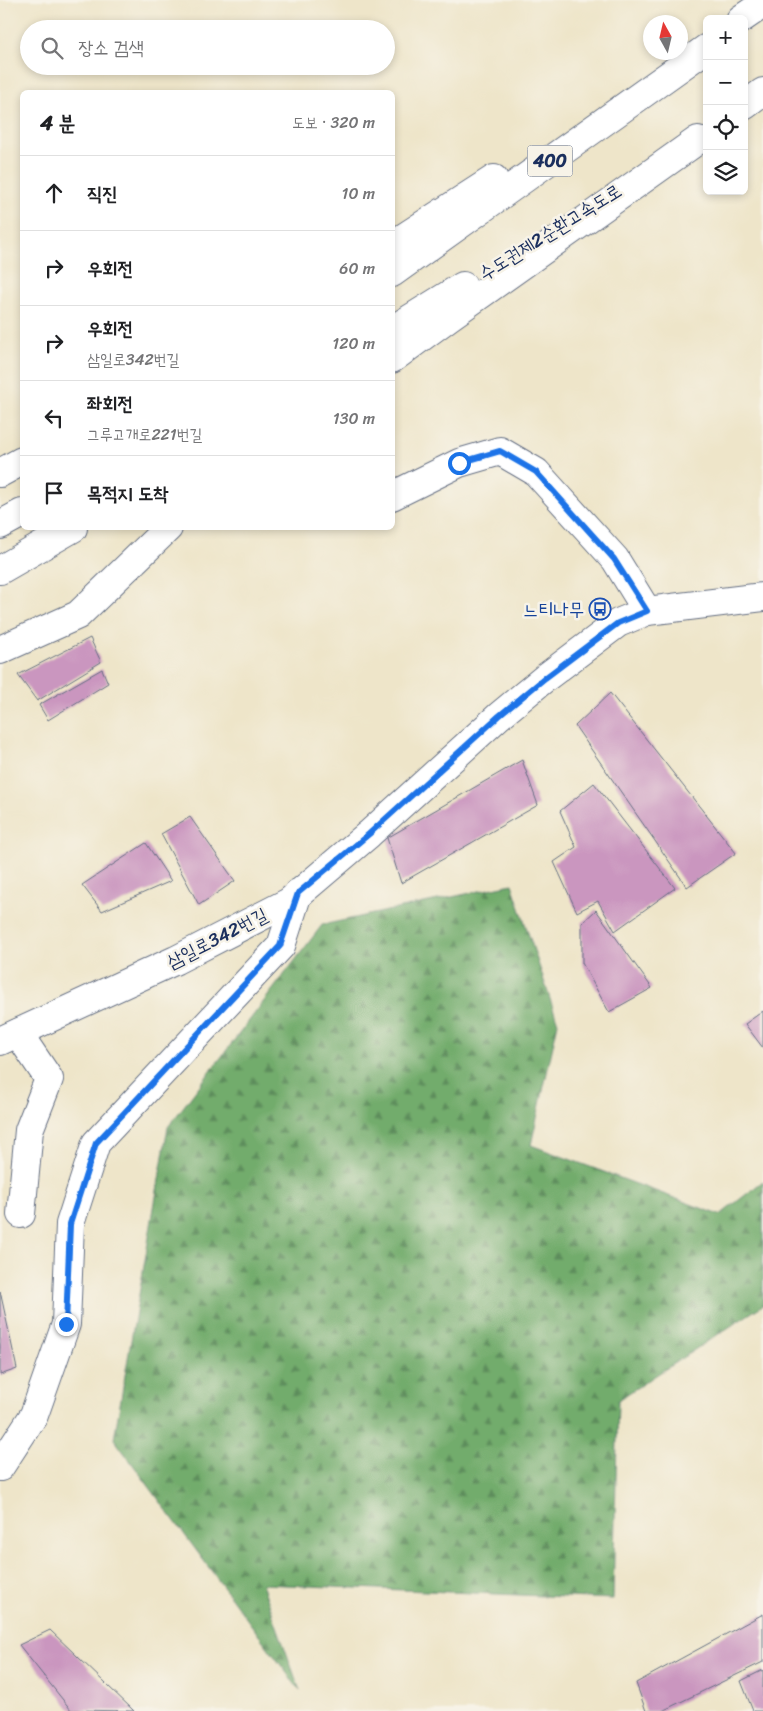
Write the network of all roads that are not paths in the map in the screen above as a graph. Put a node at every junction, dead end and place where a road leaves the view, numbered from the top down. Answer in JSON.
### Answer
{"nodes":[{"id":1,"x":763,"y":6,"type":"edge"},
{"id":2,"x":748,"y":15,"type":"edge"},
{"id":3,"x":748,"y":18,"type":"edge"},
{"id":4,"x":703,"y":44,"type":"edge"},
{"id":5,"x":703,"y":51,"type":"edge"},
{"id":6,"x":763,"y":92,"type":"edge"},
{"id":7,"x":745,"y":105,"type":"edge"},
{"id":8,"x":703,"y":137,"type":"edge"},
{"id":9,"x":395,"y":243,"type":"edge"},
{"id":10,"x":395,"y":272,"type":"edge"},
{"id":11,"x":395,"y":328,"type":"edge"},
{"id":12,"x":395,"y":357,"type":"edge"},
{"id":13,"x":20,"y":462,"type":"edge"},
{"id":14,"x":0,"y":473,"type":"edge"},
{"id":15,"x":395,"y":495,"type":"edge"},
{"id":16,"x":20,"y":514,"type":"edge"},
{"id":17,"x":0,"y":525,"type":"edge"},
{"id":18,"x":70,"y":530,"type":"edge"},
{"id":19,"x":166,"y":530,"type":"edge"},
{"id":20,"x":0,"y":570,"type":"edge"},
{"id":21,"x":763,"y":597,"type":"edge"},
{"id":22,"x":647,"y":611,"type":"junction"},
{"id":23,"x":0,"y":650,"type":"edge"},
{"id":24,"x":298,"y":893,"type":"junction"},
{"id":25,"x":9,"y":1037,"type":"edge"},
{"id":26,"x":21,"y":1214,"type":"dead end"},
{"id":27,"x":0,"y":1467,"type":"edge"}],
"edges":[{"from":1,"to":2,"type":"main road"},
{"from":1,"to":3,"type":"main road"},
{"from":4,"to":9,"type":"main road"},
{"from":5,"to":10,"type":"main road","number":"400"},
{"from":6,"to":7,"type":"main road"},
{"from":8,"to":11,"type":"main road","name":"수도권제2순환고속도로"},
{"from":8,"to":12,"type":"main road"},
{"from":13,"to":14,"type":"main road"},
{"from":15,"to":22,"type":"main road"},
{"from":16,"to":17,"type":"main road"},
{"from":18,"to":20,"type":"main road"},
{"from":19,"to":23,"type":"main road"},
{"from":21,"to":22,"type":"main road","name":"삼일로342번길"},
{"from":22,"to":24,"type":"main road","name":"삼일로342번길"},
{"from":24,"to":25,"type":"main road","name":"삼일로342번길"},
{"from":24,"to":27,"type":"main road"},
{"from":25,"to":26,"type":"main road"}]}
